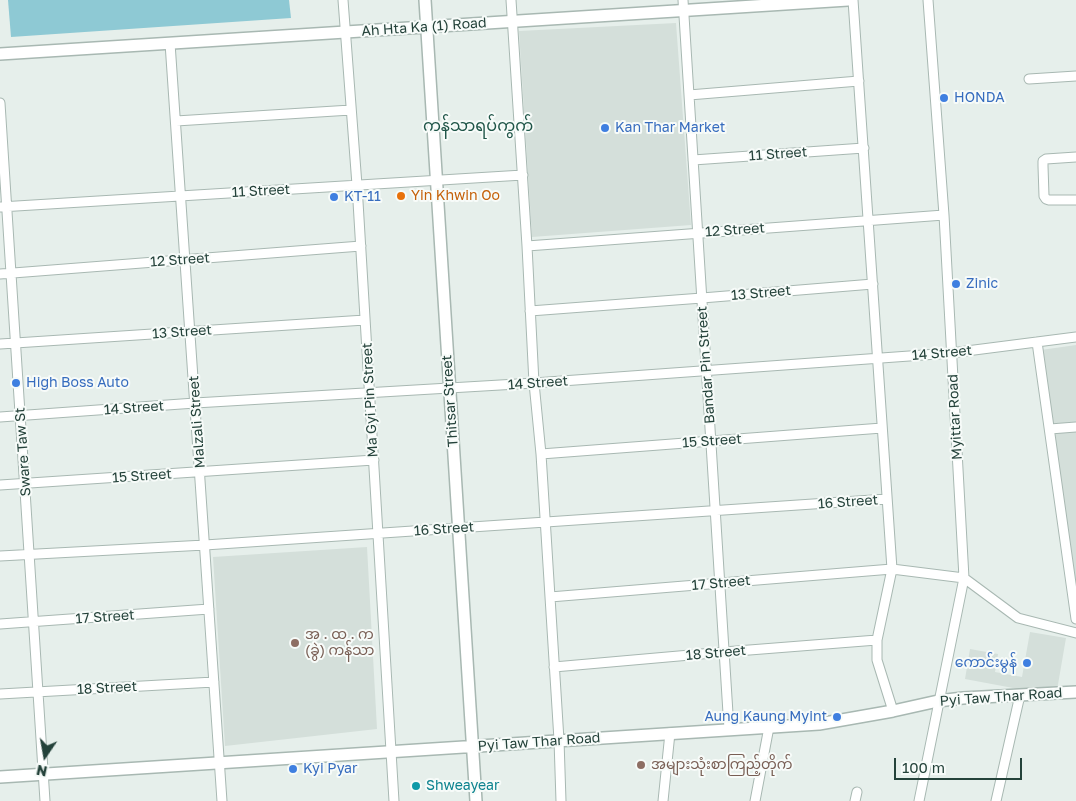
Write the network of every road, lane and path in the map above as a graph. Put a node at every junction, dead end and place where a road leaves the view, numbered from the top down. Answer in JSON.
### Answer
{"nodes":[{"id":1,"x":343,"y":0,"type":"edge"},
{"id":2,"x":425,"y":0,"type":"edge"},
{"id":3,"x":511,"y":0,"type":"edge"},
{"id":4,"x":848,"y":0,"type":"edge"},
{"id":5,"x":853,"y":0,"type":"edge"},
{"id":6,"x":928,"y":0,"type":"edge"},
{"id":7,"x":683,"y":5,"type":"edge"},
{"id":8,"x":512,"y":22,"type":"junction"},
{"id":9,"x":427,"y":27,"type":"junction"},
{"id":10,"x":346,"y":32,"type":"junction"},
{"id":11,"x":170,"y":42,"type":"junction"},
{"id":12,"x":0,"y":54,"type":"edge"},
{"id":13,"x":1076,"y":76,"type":"edge"},
{"id":14,"x":1029,"y":79,"type":"dead end"},
{"id":15,"x":859,"y":81,"type":"junction"},
{"id":16,"x":689,"y":95,"type":"junction"},
{"id":17,"x":0,"y":103,"type":"edge"},
{"id":18,"x":352,"y":110,"type":"junction"},
{"id":19,"x":176,"y":121,"type":"junction"},
{"id":20,"x":1,"y":136,"type":"edge"},
{"id":21,"x":864,"y":148,"type":"junction"},
{"id":22,"x":1076,"y":157,"type":"edge"},
{"id":23,"x":693,"y":160,"type":"junction"},
{"id":24,"x":522,"y":175,"type":"junction"},
{"id":25,"x":436,"y":180,"type":"junction"},
{"id":26,"x":357,"y":185,"type":"junction"},
{"id":27,"x":181,"y":196,"type":"junction"},
{"id":28,"x":1076,"y":200,"type":"edge"},
{"id":29,"x":3,"y":207,"type":"edge"},
{"id":30,"x":944,"y":215,"type":"junction"},
{"id":31,"x":868,"y":220,"type":"junction"},
{"id":32,"x":698,"y":233,"type":"junction"},
{"id":33,"x":361,"y":246,"type":"junction"},
{"id":34,"x":527,"y":246,"type":"junction"},
{"id":35,"x":186,"y":260,"type":"junction"},
{"id":36,"x":11,"y":273,"type":"junction"},
{"id":37,"x":0,"y":274,"type":"edge"},
{"id":38,"x":873,"y":284,"type":"junction"},
{"id":39,"x":702,"y":298,"type":"junction"},
{"id":40,"x":530,"y":311,"type":"junction"},
{"id":41,"x":365,"y":320,"type":"junction"},
{"id":42,"x":190,"y":332,"type":"junction"},
{"id":43,"x":1076,"y":337,"type":"edge"},
{"id":44,"x":1037,"y":342,"type":"junction"},
{"id":45,"x":16,"y":343,"type":"junction"},
{"id":46,"x":0,"y":344,"type":"edge"},
{"id":47,"x":951,"y":353,"type":"junction"},
{"id":48,"x":878,"y":358,"type":"junction"},
{"id":49,"x":707,"y":371,"type":"junction"},
{"id":50,"x":534,"y":383,"type":"junction"},
{"id":51,"x":449,"y":389,"type":"junction"},
{"id":52,"x":370,"y":394,"type":"junction"},
{"id":53,"x":195,"y":403,"type":"junction"},
{"id":54,"x":20,"y":416,"type":"junction"},
{"id":55,"x":0,"y":417,"type":"edge"},
{"id":56,"x":1076,"y":427,"type":"edge"},
{"id":57,"x":882,"y":428,"type":"junction"},
{"id":58,"x":1050,"y":429,"type":"junction"},
{"id":59,"x":711,"y":441,"type":"junction"},
{"id":60,"x":541,"y":454,"type":"junction"},
{"id":61,"x":374,"y":460,"type":"junction"},
{"id":62,"x":200,"y":472,"type":"junction"},
{"id":63,"x":25,"y":484,"type":"junction"},
{"id":64,"x":0,"y":485,"type":"edge"},
{"id":65,"x":887,"y":499,"type":"junction"},
{"id":66,"x":715,"y":510,"type":"junction"},
{"id":67,"x":545,"y":522,"type":"junction"},
{"id":68,"x":458,"y":528,"type":"junction"},
{"id":69,"x":378,"y":533,"type":"junction"},
{"id":70,"x":205,"y":545,"type":"junction"},
{"id":71,"x":30,"y":554,"type":"junction"},
{"id":72,"x":0,"y":556,"type":"edge"},
{"id":73,"x":892,"y":569,"type":"junction"},
{"id":74,"x":964,"y":578,"type":"junction"},
{"id":75,"x":720,"y":583,"type":"junction"},
{"id":76,"x":550,"y":597,"type":"junction"},
{"id":77,"x":209,"y":610,"type":"junction"},
{"id":78,"x":1076,"y":619,"type":"edge"},
{"id":79,"x":34,"y":622,"type":"junction"},
{"id":80,"x":0,"y":624,"type":"edge"},
{"id":81,"x":1076,"y":633,"type":"edge"},
{"id":82,"x":877,"y":640,"type":"junction"},
{"id":83,"x":724,"y":652,"type":"junction"},
{"id":84,"x":554,"y":667,"type":"junction"},
{"id":85,"x":214,"y":682,"type":"junction"},
{"id":86,"x":38,"y":692,"type":"junction"},
{"id":87,"x":1076,"y":692,"type":"edge"},
{"id":88,"x":0,"y":694,"type":"edge"},
{"id":89,"x":1020,"y":695,"type":"junction"},
{"id":90,"x":938,"y":701,"type":"junction"},
{"id":91,"x":893,"y":711,"type":"junction"},
{"id":92,"x":769,"y":727,"type":"junction"},
{"id":93,"x":729,"y":729,"type":"junction"},
{"id":94,"x":670,"y":733,"type":"junction"},
{"id":95,"x":558,"y":740,"type":"junction"},
{"id":96,"x":472,"y":746,"type":"junction"},
{"id":97,"x":391,"y":751,"type":"junction"},
{"id":98,"x":220,"y":763,"type":"junction"},
{"id":99,"x":44,"y":774,"type":"junction"},
{"id":100,"x":0,"y":777,"type":"edge"},
{"id":101,"x":45,"y":801,"type":"edge"},
{"id":102,"x":222,"y":801,"type":"edge"},
{"id":103,"x":394,"y":801,"type":"edge"},
{"id":104,"x":476,"y":801,"type":"edge"},
{"id":105,"x":560,"y":801,"type":"edge"},
{"id":106,"x":663,"y":801,"type":"edge"},
{"id":107,"x":755,"y":801,"type":"edge"},
{"id":108,"x":919,"y":801,"type":"edge"},
{"id":109,"x":996,"y":801,"type":"edge"}],
"edges":[{"from":1,"to":10,"type":"street","name":"Ma Gyi Pin Street"},
{"from":2,"to":9,"type":"street","name":"Thitsar Street"},
{"from":3,"to":8,"type":"street"},
{"from":4,"to":7,"type":"street","name":"Ah Hta Ka (1) Road"},
{"from":5,"to":15,"type":"street"},
{"from":6,"to":30,"type":"street","name":"Myittar Road"},
{"from":7,"to":8,"type":"street","name":"Ah Hta Ka (1) Road"},
{"from":7,"to":16,"type":"street","name":"Bandar Pin Street"},
{"from":8,"to":9,"type":"street","name":"Ah Hta Ka (1) Road"},
{"from":8,"to":24,"type":"street"},
{"from":9,"to":10,"type":"street","name":"Ah Hta Ka (1) Road"},
{"from":9,"to":25,"type":"street","name":"Thitsar Street"},
{"from":10,"to":11,"type":"street","name":"Ah Hta Ka (1) Road"},
{"from":10,"to":18,"type":"street","name":"Ma Gyi Pin Street"},
{"from":11,"to":12,"type":"street","name":"Ah Hta Ka (1) Road"},
{"from":11,"to":19,"type":"street","name":"Malzali Street"},
{"from":13,"to":14,"type":"street"},
{"from":15,"to":16,"type":"street"},
{"from":15,"to":21,"type":"street"},
{"from":16,"to":23,"type":"street","name":"Bandar Pin Street"},
{"from":17,"to":20,"type":"street","name":"Sware Taw St"},
{"from":18,"to":19,"type":"street"},
{"from":18,"to":26,"type":"street","name":"Ma Gyi Pin Street"},
{"from":19,"to":27,"type":"street","name":"Malzali Street"},
{"from":20,"to":29,"type":"street","name":"Sware Taw St"},
{"from":21,"to":23,"type":"street","name":"11 Street"},
{"from":21,"to":31,"type":"street"},
{"from":22,"to":28,"type":"street"},
{"from":23,"to":32,"type":"street","name":"Bandar Pin Street"},
{"from":24,"to":25,"type":"street","name":"11 Street"},
{"from":24,"to":34,"type":"street"},
{"from":25,"to":26,"type":"street","name":"11 Street"},
{"from":25,"to":51,"type":"street","name":"Thitsar Street"},
{"from":26,"to":27,"type":"street","name":"11 Street"},
{"from":26,"to":33,"type":"street","name":"Ma Gyi Pin Street"},
{"from":27,"to":29,"type":"street","name":"11 Street"},
{"from":27,"to":35,"type":"street","name":"Malzali Street"},
{"from":29,"to":36,"type":"street","name":"Sware Taw St"},
{"from":30,"to":31,"type":"street","name":"12 Street"},
{"from":30,"to":47,"type":"street","name":"Myittar Road"},
{"from":31,"to":32,"type":"street","name":"12 Street"},
{"from":31,"to":38,"type":"street"},
{"from":32,"to":34,"type":"street","name":"12 Street"},
{"from":32,"to":39,"type":"street","name":"Bandar Pin Street"},
{"from":33,"to":35,"type":"street","name":"12 Street"},
{"from":33,"to":41,"type":"street","name":"Ma Gyi Pin Street"},
{"from":34,"to":40,"type":"street"},
{"from":35,"to":36,"type":"street","name":"12 Street"},
{"from":35,"to":42,"type":"street","name":"Malzali Street"},
{"from":36,"to":37,"type":"street","name":"12 Street"},
{"from":36,"to":45,"type":"street","name":"Sware Taw St"},
{"from":38,"to":39,"type":"street","name":"13 Street"},
{"from":38,"to":48,"type":"street"},
{"from":39,"to":40,"type":"street","name":"13 Street"},
{"from":39,"to":49,"type":"street","name":"Bandar Pin Street"},
{"from":40,"to":50,"type":"street"},
{"from":41,"to":42,"type":"street","name":"13 Street"},
{"from":41,"to":52,"type":"street","name":"Ma Gyi Pin Street"},
{"from":42,"to":45,"type":"street","name":"13 Street"},
{"from":42,"to":53,"type":"street","name":"Malzali Street"},
{"from":43,"to":44,"type":"street","name":"14 Street"},
{"from":44,"to":47,"type":"street","name":"14 Street"},
{"from":44,"to":58,"type":"street"},
{"from":45,"to":46,"type":"street","name":"13 Street"},
{"from":45,"to":54,"type":"street","name":"Sware Taw St"},
{"from":47,"to":48,"type":"street","name":"14 Street"},
{"from":47,"to":74,"type":"street","name":"Myittar Road"},
{"from":48,"to":49,"type":"street","name":"14 Street"},
{"from":48,"to":57,"type":"street"},
{"from":49,"to":50,"type":"street","name":"14 Street"},
{"from":49,"to":59,"type":"street","name":"Bandar Pin Street"},
{"from":50,"to":51,"type":"street","name":"14 Street"},
{"from":50,"to":60,"type":"street"},
{"from":51,"to":52,"type":"street","name":"14 Street"},
{"from":51,"to":68,"type":"street","name":"Thitsar Street"},
{"from":52,"to":53,"type":"street","name":"14 Street"},
{"from":52,"to":61,"type":"street","name":"Ma Gyi Pin Street"},
{"from":53,"to":54,"type":"street","name":"14 Street"},
{"from":53,"to":62,"type":"street","name":"Malzali Street"},
{"from":54,"to":55,"type":"street","name":"14 Street"},
{"from":54,"to":63,"type":"street","name":"Sware Taw St"},
{"from":56,"to":58,"type":"street"},
{"from":57,"to":59,"type":"street","name":"15 Street"},
{"from":57,"to":65,"type":"street"},
{"from":58,"to":78,"type":"street"},
{"from":59,"to":60,"type":"street","name":"15 Street"},
{"from":59,"to":66,"type":"street","name":"Bandar Pin Street"},
{"from":60,"to":67,"type":"street"},
{"from":61,"to":62,"type":"street","name":"15 Street"},
{"from":61,"to":69,"type":"street","name":"Ma Gyi Pin Street"},
{"from":62,"to":63,"type":"street","name":"15 Street"},
{"from":62,"to":70,"type":"street","name":"Malzali Street"},
{"from":63,"to":64,"type":"street","name":"15 Street"},
{"from":63,"to":71,"type":"street","name":"Sware Taw St"},
{"from":65,"to":66,"type":"street","name":"16 Street"},
{"from":65,"to":73,"type":"street"},
{"from":66,"to":67,"type":"street","name":"16 Street"},
{"from":66,"to":75,"type":"street","name":"Bandar Pin Street"},
{"from":67,"to":68,"type":"street","name":"16 Street"},
{"from":67,"to":76,"type":"street"},
{"from":68,"to":69,"type":"street","name":"16 Street"},
{"from":68,"to":96,"type":"street","name":"Thitsar Street"},
{"from":69,"to":70,"type":"street","name":"16 Street"},
{"from":69,"to":97,"type":"street","name":"Ma Gyi Pin Street"},
{"from":70,"to":71,"type":"street","name":"16 Street"},
{"from":70,"to":77,"type":"street","name":"Malzali Street"},
{"from":71,"to":72,"type":"street","name":"16 Street"},
{"from":71,"to":79,"type":"street","name":"Sware Taw St"},
{"from":73,"to":74,"type":"street","name":"17 Street"},
{"from":73,"to":75,"type":"street","name":"17 Street"},
{"from":73,"to":82,"type":"street"},
{"from":74,"to":81,"type":"street"},
{"from":74,"to":90,"type":"street","name":"Myittar Road"},
{"from":75,"to":76,"type":"street","name":"17 Street"},
{"from":75,"to":83,"type":"street","name":"Bandar Pin Street"},
{"from":76,"to":84,"type":"street"},
{"from":77,"to":79,"type":"street","name":"17 Street"},
{"from":77,"to":85,"type":"street","name":"Malzali Street"},
{"from":79,"to":80,"type":"street","name":"17 Street"},
{"from":79,"to":86,"type":"street","name":"Sware Taw St"},
{"from":82,"to":83,"type":"street","name":"18 Street"},
{"from":82,"to":91,"type":"street"},
{"from":83,"to":84,"type":"street","name":"18 Street"},
{"from":83,"to":93,"type":"street","name":"Bandar Pin Street"},
{"from":84,"to":95,"type":"street"},
{"from":85,"to":86,"type":"street","name":"18 Street"},
{"from":85,"to":98,"type":"street","name":"Malzali Street"},
{"from":86,"to":88,"type":"street","name":"18 Street"},
{"from":86,"to":99,"type":"street","name":"Sware Taw St"},
{"from":87,"to":89,"type":"street","name":"Pyi Taw Thar Road"},
{"from":89,"to":90,"type":"street","name":"Pyi Taw Thar Road"},
{"from":89,"to":109,"type":"street"},
{"from":90,"to":91,"type":"street","name":"Pyi Taw Thar Road"},
{"from":90,"to":108,"type":"street","name":"Myittar Road"},
{"from":91,"to":92,"type":"street","name":"Pyi Taw Thar Road"},
{"from":92,"to":93,"type":"street","name":"Pyi Taw Thar Road"},
{"from":92,"to":107,"type":"street"},
{"from":93,"to":94,"type":"street","name":"Pyi Taw Thar Road"},
{"from":94,"to":95,"type":"street","name":"Pyi Taw Thar Road"},
{"from":94,"to":106,"type":"street"},
{"from":95,"to":96,"type":"street","name":"Pyi Taw Thar Road"},
{"from":95,"to":105,"type":"street"},
{"from":96,"to":97,"type":"street","name":"Pyi Taw Thar Road"},
{"from":96,"to":104,"type":"street","name":"Thitsar Street"},
{"from":97,"to":98,"type":"street","name":"Pyi Taw Thar Road"},
{"from":97,"to":103,"type":"street","name":"Ma Gyi Pin Street"},
{"from":98,"to":99,"type":"street","name":"Pyi Taw Thar Road"},
{"from":98,"to":102,"type":"street","name":"Malzali Street"},
{"from":99,"to":100,"type":"street","name":"Pyi Taw Thar Road"},
{"from":99,"to":101,"type":"street","name":"Sware Taw St"}]}
